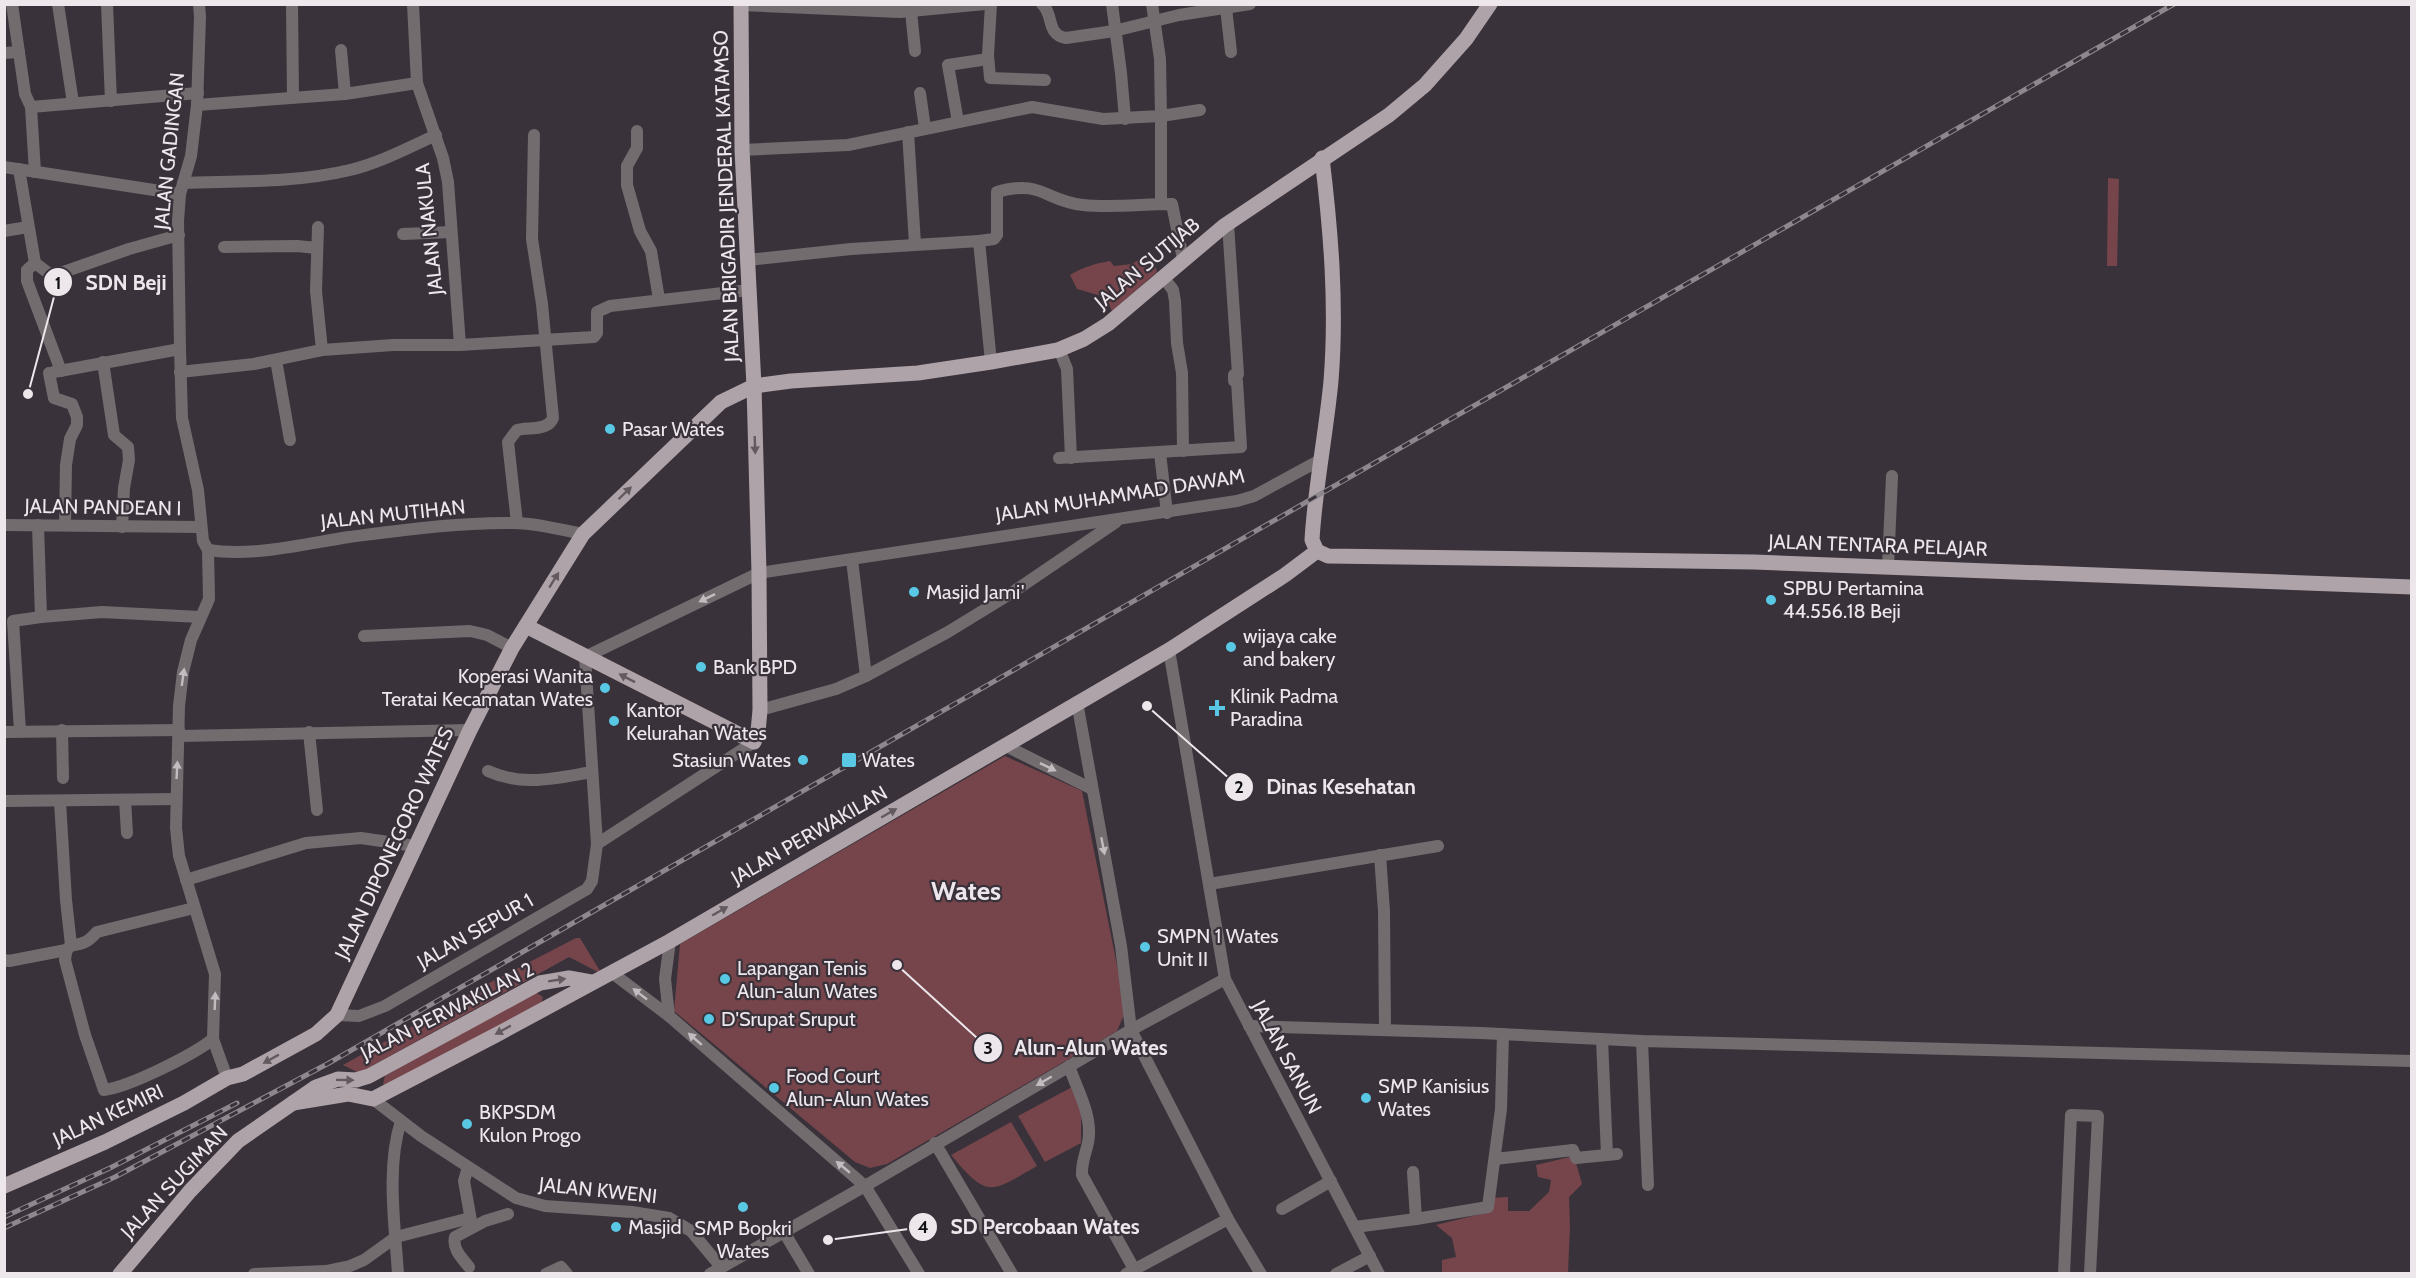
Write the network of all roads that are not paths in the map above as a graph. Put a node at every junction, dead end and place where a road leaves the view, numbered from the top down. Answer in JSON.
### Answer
{"nodes":[{"id":1,"x":12,"y":4,"type":"edge"},
{"id":2,"x":58,"y":4,"type":"edge"},
{"id":3,"x":107,"y":4,"type":"edge"},
{"id":4,"x":199,"y":4,"type":"edge"},
{"id":5,"x":292,"y":4,"type":"edge"},
{"id":6,"x":413,"y":4,"type":"edge"},
{"id":7,"x":984,"y":4,"type":"edge"},
{"id":8,"x":991,"y":4,"type":"edge"},
{"id":9,"x":1042,"y":4,"type":"edge"},
{"id":10,"x":1112,"y":4,"type":"edge"},
{"id":11,"x":1152,"y":4,"type":"edge"},
{"id":12,"x":1251,"y":4,"type":"edge"},
{"id":13,"x":1490,"y":4,"type":"edge"},
{"id":14,"x":741,"y":5,"type":"edge"},
{"id":15,"x":1226,"y":8,"type":"junction"},
{"id":16,"x":915,"y":9,"type":"edge"},
{"id":17,"x":1153,"y":20,"type":"junction"},
{"id":18,"x":1114,"y":31,"type":"junction"},
{"id":19,"x":341,"y":50,"type":"dead end"},
{"id":20,"x":915,"y":51,"type":"dead end"},
{"id":21,"x":19,"y":52,"type":"junction"},
{"id":22,"x":1231,"y":52,"type":"dead end"},
{"id":23,"x":4,"y":53,"type":"edge"},
{"id":24,"x":988,"y":59,"type":"junction"},
{"id":25,"x":1046,"y":80,"type":"dead end"},
{"id":26,"x":417,"y":83,"type":"junction"},
{"id":27,"x":920,"y":93,"type":"dead end"},
{"id":28,"x":345,"y":94,"type":"junction"},
{"id":29,"x":293,"y":97,"type":"junction"},
{"id":30,"x":198,"y":99,"type":"junction"},
{"id":31,"x":111,"y":101,"type":"junction"},
{"id":32,"x":73,"y":103,"type":"junction"},
{"id":33,"x":31,"y":107,"type":"junction"},
{"id":34,"x":1200,"y":110,"type":"dead end"},
{"id":35,"x":1161,"y":116,"type":"junction"},
{"id":36,"x":1125,"y":119,"type":"junction"},
{"id":37,"x":958,"y":122,"type":"junction"},
{"id":38,"x":925,"y":128,"type":"junction"},
{"id":39,"x":637,"y":131,"type":"dead end"},
{"id":40,"x":908,"y":132,"type":"junction"},
{"id":41,"x":436,"y":135,"type":"junction"},
{"id":42,"x":534,"y":135,"type":"dead end"},
{"id":43,"x":742,"y":150,"type":"junction"},
{"id":44,"x":1322,"y":158,"type":"junction"},
{"id":45,"x":4,"y":168,"type":"edge"},
{"id":46,"x":19,"y":169,"type":"junction"},
{"id":47,"x":35,"y":172,"type":"junction"},
{"id":48,"x":182,"y":189,"type":"junction"},
{"id":49,"x":1161,"y":204,"type":"junction"},
{"id":50,"x":1228,"y":224,"type":"junction"},
{"id":51,"x":28,"y":227,"type":"junction"},
{"id":52,"x":318,"y":227,"type":"dead end"},
{"id":53,"x":4,"y":231,"type":"edge"},
{"id":54,"x":451,"y":232,"type":"junction"},
{"id":55,"x":403,"y":234,"type":"dead end"},
{"id":56,"x":179,"y":235,"type":"junction"},
{"id":57,"x":979,"y":241,"type":"junction"},
{"id":58,"x":915,"y":244,"type":"junction"},
{"id":59,"x":224,"y":247,"type":"dead end"},
{"id":60,"x":317,"y":248,"type":"junction"},
{"id":61,"x":747,"y":260,"type":"junction"},
{"id":62,"x":1183,"y":260,"type":"junction"},
{"id":63,"x":35,"y":262,"type":"junction"},
{"id":64,"x":1163,"y":277,"type":"junction"},
{"id":65,"x":749,"y":290,"type":"junction"},
{"id":66,"x":659,"y":299,"type":"junction"},
{"id":67,"x":544,"y":339,"type":"junction"},
{"id":68,"x":460,"y":345,"type":"junction"},
{"id":69,"x":180,"y":349,"type":"junction"},
{"id":70,"x":322,"y":350,"type":"junction"},
{"id":71,"x":1059,"y":350,"type":"junction"},
{"id":72,"x":276,"y":360,"type":"junction"},
{"id":73,"x":103,"y":362,"type":"junction"},
{"id":74,"x":991,"y":362,"type":"junction"},
{"id":75,"x":51,"y":372,"type":"junction"},
{"id":76,"x":180,"y":372,"type":"junction"},
{"id":77,"x":754,"y":386,"type":"junction"},
{"id":78,"x":290,"y":440,"type":"dead end"},
{"id":79,"x":1183,"y":451,"type":"junction"},
{"id":80,"x":1160,"y":453,"type":"junction"},
{"id":81,"x":1322,"y":459,"type":"junction"},
{"id":82,"x":1892,"y":476,"type":"dead end"},
{"id":83,"x":1167,"y":513,"type":"junction"},
{"id":84,"x":1120,"y":519,"type":"junction"},
{"id":85,"x":516,"y":523,"type":"junction"},
{"id":86,"x":4,"y":525,"type":"edge"},
{"id":87,"x":38,"y":525,"type":"junction"},
{"id":88,"x":65,"y":525,"type":"junction"},
{"id":89,"x":122,"y":527,"type":"junction"},
{"id":90,"x":200,"y":527,"type":"junction"},
{"id":91,"x":583,"y":534,"type":"junction"},
{"id":92,"x":208,"y":550,"type":"junction"},
{"id":93,"x":1317,"y":551,"type":"junction"},
{"id":94,"x":852,"y":560,"type":"junction"},
{"id":95,"x":1888,"y":567,"type":"junction"},
{"id":96,"x":759,"y":573,"type":"junction"},
{"id":97,"x":2412,"y":587,"type":"edge"},
{"id":98,"x":41,"y":617,"type":"junction"},
{"id":99,"x":200,"y":617,"type":"junction"},
{"id":100,"x":526,"y":626,"type":"junction"},
{"id":101,"x":364,"y":636,"type":"dead end"},
{"id":102,"x":512,"y":648,"type":"junction"},
{"id":103,"x":1169,"y":650,"type":"junction"},
{"id":104,"x":585,"y":657,"type":"junction"},
{"id":105,"x":866,"y":676,"type":"junction"},
{"id":106,"x":1077,"y":702,"type":"junction"},
{"id":107,"x":760,"y":710,"type":"junction"},
{"id":108,"x":62,"y":730,"type":"junction"},
{"id":109,"x":470,"y":730,"type":"junction"},
{"id":110,"x":20,"y":731,"type":"junction"},
{"id":111,"x":4,"y":732,"type":"edge"},
{"id":112,"x":309,"y":732,"type":"junction"},
{"id":113,"x":179,"y":733,"type":"junction"},
{"id":114,"x":754,"y":742,"type":"junction"},
{"id":115,"x":1004,"y":746,"type":"junction"},
{"id":116,"x":488,"y":771,"type":"dead end"},
{"id":117,"x":592,"y":772,"type":"junction"},
{"id":118,"x":63,"y":778,"type":"dead end"},
{"id":119,"x":1092,"y":789,"type":"junction"},
{"id":120,"x":125,"y":800,"type":"junction"},
{"id":121,"x":176,"y":800,"type":"junction"},
{"id":122,"x":4,"y":801,"type":"edge"},
{"id":123,"x":60,"y":802,"type":"junction"},
{"id":124,"x":317,"y":810,"type":"dead end"},
{"id":125,"x":127,"y":833,"type":"dead end"},
{"id":126,"x":597,"y":843,"type":"junction"},
{"id":127,"x":415,"y":846,"type":"junction"},
{"id":128,"x":1438,"y":846,"type":"dead end"},
{"id":129,"x":1380,"y":855,"type":"junction"},
{"id":130,"x":186,"y":880,"type":"junction"},
{"id":131,"x":1209,"y":884,"type":"junction"},
{"id":132,"x":194,"y":908,"type":"junction"},
{"id":133,"x":670,"y":941,"type":"junction"},
{"id":134,"x":68,"y":947,"type":"junction"},
{"id":135,"x":4,"y":960,"type":"edge"},
{"id":136,"x":611,"y":972,"type":"junction"},
{"id":137,"x":1225,"y":979,"type":"junction"},
{"id":138,"x":591,"y":982,"type":"junction"},
{"id":139,"x":337,"y":1015,"type":"junction"},
{"id":140,"x":669,"y":1016,"type":"junction"},
{"id":141,"x":1249,"y":1026,"type":"junction"},
{"id":142,"x":1131,"y":1030,"type":"junction"},
{"id":143,"x":1385,"y":1030,"type":"junction"},
{"id":144,"x":1503,"y":1034,"type":"junction"},
{"id":145,"x":1602,"y":1039,"type":"junction"},
{"id":146,"x":213,"y":1040,"type":"junction"},
{"id":147,"x":1642,"y":1041,"type":"junction"},
{"id":148,"x":2412,"y":1061,"type":"edge"},
{"id":149,"x":1069,"y":1066,"type":"junction"},
{"id":150,"x":227,"y":1078,"type":"junction"},
{"id":151,"x":373,"y":1099,"type":"junction"},
{"id":152,"x":293,"y":1103,"type":"junction"},
{"id":153,"x":401,"y":1121,"type":"junction"},
{"id":154,"x":935,"y":1143,"type":"junction"},
{"id":155,"x":1495,"y":1159,"type":"junction"},
{"id":156,"x":468,"y":1167,"type":"junction"},
{"id":157,"x":1413,"y":1172,"type":"dead end"},
{"id":158,"x":1331,"y":1181,"type":"junction"},
{"id":159,"x":1648,"y":1185,"type":"dead end"},
{"id":160,"x":4,"y":1186,"type":"edge"},
{"id":161,"x":865,"y":1186,"type":"junction"},
{"id":162,"x":1282,"y":1209,"type":"dead end"},
{"id":163,"x":508,"y":1214,"type":"dead end"},
{"id":164,"x":1228,"y":1219,"type":"junction"},
{"id":165,"x":1416,"y":1219,"type":"junction"},
{"id":166,"x":471,"y":1222,"type":"junction"},
{"id":167,"x":1355,"y":1227,"type":"junction"},
{"id":168,"x":784,"y":1232,"type":"junction"},
{"id":169,"x":396,"y":1237,"type":"junction"},
{"id":170,"x":1370,"y":1256,"type":"junction"},
{"id":171,"x":469,"y":1267,"type":"dead end"},
{"id":172,"x":715,"y":1270,"type":"edge"},
{"id":173,"x":1130,"y":1271,"type":"edge"},
{"id":174,"x":120,"y":1274,"type":"edge"},
{"id":175,"x":254,"y":1274,"type":"edge"},
{"id":176,"x":398,"y":1274,"type":"edge"},
{"id":177,"x":546,"y":1274,"type":"edge"},
{"id":178,"x":567,"y":1274,"type":"edge"},
{"id":179,"x":808,"y":1274,"type":"edge"},
{"id":180,"x":919,"y":1274,"type":"edge"},
{"id":181,"x":1012,"y":1274,"type":"edge"},
{"id":182,"x":1261,"y":1274,"type":"edge"},
{"id":183,"x":1336,"y":1274,"type":"edge"},
{"id":184,"x":1379,"y":1274,"type":"edge"},
{"id":185,"x":2064,"y":1274,"type":"edge"},
{"id":186,"x":2090,"y":1274,"type":"edge"}],
"edges":[{"from":1,"to":21,"type":"street"},
{"from":2,"to":32,"type":"street"},
{"from":3,"to":31,"type":"street"},
{"from":4,"to":30,"type":"street","name":"JALAN GADINGAN"},
{"from":5,"to":29,"type":"street"},
{"from":6,"to":26,"type":"street","name":"JALAN NAKULA"},
{"from":7,"to":16,"type":"street"},
{"from":8,"to":24,"type":"street"},
{"from":9,"to":18,"type":"street"},
{"from":10,"to":18,"type":"street"},
{"from":11,"to":17,"type":"street"},
{"from":12,"to":15,"type":"street"},
{"from":13,"to":44,"type":"main road","name":"JALAN SUTIJAB"},
{"from":14,"to":16,"type":"street"},
{"from":14,"to":43,"type":"main road","name":"JALAN BRIGADIR JENDERAL KATAMSO"},
{"from":15,"to":17,"type":"street"},
{"from":15,"to":22,"type":"street"},
{"from":16,"to":20,"type":"street"},
{"from":17,"to":18,"type":"street"},
{"from":17,"to":35,"type":"street"},
{"from":18,"to":36,"type":"street"},
{"from":19,"to":28,"type":"street"},
{"from":21,"to":23,"type":"street"},
{"from":21,"to":33,"type":"street"},
{"from":24,"to":25,"type":"street"},
{"from":24,"to":37,"type":"street"},
{"from":26,"to":28,"type":"street"},
{"from":26,"to":41,"type":"street","name":"JALAN NAKULA"},
{"from":27,"to":38,"type":"street"},
{"from":28,"to":29,"type":"street"},
{"from":29,"to":30,"type":"street"},
{"from":30,"to":31,"type":"street"},
{"from":30,"to":48,"type":"street","name":"JALAN GADINGAN"},
{"from":31,"to":32,"type":"street"},
{"from":32,"to":33,"type":"street"},
{"from":33,"to":47,"type":"street"},
{"from":34,"to":35,"type":"street"},
{"from":35,"to":36,"type":"street"},
{"from":35,"to":49,"type":"street"},
{"from":36,"to":37,"type":"street"},
{"from":37,"to":38,"type":"street"},
{"from":38,"to":40,"type":"street"},
{"from":39,"to":66,"type":"street"},
{"from":40,"to":43,"type":"street"},
{"from":40,"to":58,"type":"street"},
{"from":41,"to":48,"type":"street"},
{"from":41,"to":54,"type":"street","name":"JALAN NAKULA"},
{"from":42,"to":67,"type":"street"},
{"from":43,"to":61,"type":"main road","name":"JALAN BRIGADIR JENDERAL KATAMSO"},
{"from":44,"to":50,"type":"main road","name":"JALAN SUTIJAB"},
{"from":44,"to":81,"type":"main road"},
{"from":45,"to":46,"type":"street"},
{"from":46,"to":47,"type":"street"},
{"from":46,"to":51,"type":"street"},
{"from":47,"to":48,"type":"street"},
{"from":48,"to":56,"type":"street","name":"JALAN GADINGAN"},
{"from":49,"to":57,"type":"street"},
{"from":49,"to":62,"type":"street"},
{"from":50,"to":62,"type":"main road","name":"JALAN SUTIJAB"},
{"from":50,"to":79,"type":"street"},
{"from":51,"to":53,"type":"street"},
{"from":51,"to":63,"type":"street"},
{"from":52,"to":60,"type":"street"},
{"from":54,"to":55,"type":"street"},
{"from":54,"to":68,"type":"street","name":"JALAN NAKULA"},
{"from":56,"to":63,"type":"street"},
{"from":56,"to":69,"type":"street","name":"JALAN GADINGAN"},
{"from":57,"to":58,"type":"street"},
{"from":57,"to":74,"type":"street"},
{"from":58,"to":61,"type":"street"},
{"from":59,"to":60,"type":"street"},
{"from":60,"to":70,"type":"street"},
{"from":61,"to":65,"type":"main road","name":"JALAN BRIGADIR JENDERAL KATAMSO"},
{"from":62,"to":64,"type":"main road","name":"JALAN SUTIJAB"},
{"from":63,"to":75,"type":"street"},
{"from":64,"to":71,"type":"main road","name":"JALAN SUTIJAB"},
{"from":64,"to":79,"type":"street"},
{"from":65,"to":66,"type":"street"},
{"from":65,"to":77,"type":"main road","name":"JALAN BRIGADIR JENDERAL KATAMSO"},
{"from":66,"to":67,"type":"street"},
{"from":67,"to":68,"type":"street"},
{"from":67,"to":85,"type":"street"},
{"from":68,"to":70,"type":"street"},
{"from":69,"to":73,"type":"street"},
{"from":69,"to":76,"type":"street","name":"JALAN GADINGAN"},
{"from":70,"to":72,"type":"street"},
{"from":71,"to":74,"type":"main road","name":"JALAN SUTIJAB"},
{"from":71,"to":80,"type":"street"},
{"from":72,"to":76,"type":"street"},
{"from":72,"to":78,"type":"street"},
{"from":73,"to":75,"type":"street"},
{"from":73,"to":89,"type":"street"},
{"from":74,"to":77,"type":"main road","name":"JALAN SUTIJAB"},
{"from":75,"to":88,"type":"street"},
{"from":76,"to":90,"type":"street","name":"JALAN GADINGAN"},
{"from":91,"to":77,"type":"main road","name":"JALAN SUTIJAB","one_way":true},
{"from":77,"to":96,"type":"main road","name":"JALAN BRIGADIR JENDERAL KATAMSO","one_way":true},
{"from":79,"to":80,"type":"street"},
{"from":80,"to":83,"type":"street"},
{"from":81,"to":83,"type":"street","name":"JALAN MUHAMMAD DAWAM"},
{"from":81,"to":93,"type":"main road"},
{"from":82,"to":95,"type":"street"},
{"from":83,"to":84,"type":"street","name":"JALAN MUHAMMAD DAWAM"},
{"from":84,"to":94,"type":"street","name":"JALAN MUHAMMAD DAWAM"},
{"from":84,"to":105,"type":"street"},
{"from":85,"to":91,"type":"street","name":"JALAN MUTIHAN"},
{"from":85,"to":92,"type":"street","name":"JALAN MUTIHAN"},
{"from":86,"to":87,"type":"street","name":"JALAN PANDEAN I"},
{"from":87,"to":88,"type":"street","name":"JALAN PANDEAN I"},
{"from":87,"to":98,"type":"street"},
{"from":88,"to":89,"type":"street","name":"JALAN PANDEAN I"},
{"from":89,"to":90,"type":"street","name":"JALAN PANDEAN I"},
{"from":90,"to":92,"type":"street","name":"JALAN GADINGAN"},
{"from":100,"to":91,"type":"main road","name":"JALAN DIPONEGORO WATES","one_way":true},
{"from":92,"to":99,"type":"street","name":"JALAN GADINGAN"},
{"from":93,"to":95,"type":"main road","name":"JALAN TENTARA PELAJAR"},
{"from":93,"to":103,"type":"main road","name":"JALAN PERWAKILAN"},
{"from":94,"to":96,"type":"street","name":"JALAN MUHAMMAD DAWAM"},
{"from":94,"to":105,"type":"street"},
{"from":95,"to":97,"type":"main road","name":"JALAN TENTARA PELAJAR"},
{"from":96,"to":104,"type":"street","name":"JALAN MUHAMMAD DAWAM","one_way":true},
{"from":96,"to":107,"type":"main road","name":"JALAN BRIGADIR JENDERAL KATAMSO"},
{"from":98,"to":99,"type":"street"},
{"from":98,"to":110,"type":"street"},
{"from":113,"to":99,"type":"street","name":"JALAN GADINGAN","one_way":true},
{"from":100,"to":102,"type":"main road","name":"JALAN DIPONEGORO WATES"},
{"from":100,"to":104,"type":"main road"},
{"from":101,"to":102,"type":"street"},
{"from":102,"to":109,"type":"main road","name":"JALAN DIPONEGORO WATES"},
{"from":103,"to":106,"type":"main road","name":"JALAN PERWAKILAN"},
{"from":103,"to":131,"type":"street","name":"JALAN SANUN"},
{"from":114,"to":104,"type":"main road","one_way":true},
{"from":104,"to":117,"type":"street","name":"JALAN SEPUR 1"},
{"from":105,"to":107,"type":"street"},
{"from":106,"to":115,"type":"main road","name":"JALAN PERWAKILAN"},
{"from":106,"to":119,"type":"street"},
{"from":107,"to":114,"type":"main road","name":"JALAN BRIGADIR JENDERAL KATAMSO"},
{"from":108,"to":110,"type":"street"},
{"from":108,"to":113,"type":"street"},
{"from":108,"to":118,"type":"street"},
{"from":109,"to":112,"type":"street"},
{"from":109,"to":127,"type":"main road","name":"JALAN DIPONEGORO WATES"},
{"from":110,"to":111,"type":"street"},
{"from":112,"to":113,"type":"street"},
{"from":112,"to":124,"type":"street"},
{"from":121,"to":113,"type":"street","name":"JALAN GADINGAN","one_way":true},
{"from":114,"to":126,"type":"street"},
{"from":115,"to":119,"type":"street","one_way":true},
{"from":133,"to":115,"type":"main road","name":"JALAN PERWAKILAN","one_way":true},
{"from":116,"to":117,"type":"street"},
{"from":117,"to":126,"type":"street","name":"JALAN SEPUR 1"},
{"from":119,"to":142,"type":"street","one_way":true},
{"from":120,"to":121,"type":"street"},
{"from":120,"to":123,"type":"street"},
{"from":120,"to":125,"type":"street"},
{"from":121,"to":130,"type":"street","name":"JALAN GADINGAN"},
{"from":122,"to":123,"type":"street"},
{"from":123,"to":134,"type":"street"},
{"from":126,"to":139,"type":"street","name":"JALAN SEPUR 1"},
{"from":127,"to":130,"type":"street"},
{"from":127,"to":139,"type":"main road","name":"JALAN DIPONEGORO WATES"},
{"from":128,"to":129,"type":"street"},
{"from":129,"to":131,"type":"street"},
{"from":129,"to":143,"type":"street"},
{"from":130,"to":132,"type":"street","name":"JALAN GADINGAN"},
{"from":131,"to":137,"type":"street","name":"JALAN SANUN"},
{"from":132,"to":134,"type":"street"},
{"from":146,"to":132,"type":"street","name":"JALAN GADINGAN","one_way":true},
{"from":133,"to":136,"type":"main road","name":"JALAN PERWAKILAN"},
{"from":133,"to":140,"type":"street"},
{"from":134,"to":135,"type":"street"},
{"from":134,"to":146,"type":"street"},
{"from":136,"to":138,"type":"main road","name":"JALAN PERWAKILAN"},
{"from":140,"to":136,"type":"street","one_way":true},
{"from":137,"to":141,"type":"street","name":"JALAN SANUN"},
{"from":137,"to":142,"type":"street"},
{"from":138,"to":151,"type":"main road","name":"JALAN PERWAKILAN","one_way":true},
{"from":152,"to":138,"type":"main road","name":"JALAN PERWAKILAN 2","one_way":true},
{"from":139,"to":150,"type":"main road","name":"JALAN KEMIRI","one_way":true},
{"from":161,"to":140,"type":"street","one_way":true},
{"from":141,"to":143,"type":"street"},
{"from":141,"to":158,"type":"street","name":"JALAN SANUN"},
{"from":142,"to":149,"type":"street"},
{"from":142,"to":164,"type":"street"},
{"from":143,"to":144,"type":"street"},
{"from":144,"to":145,"type":"street"},
{"from":144,"to":155,"type":"street"},
{"from":145,"to":147,"type":"street"},
{"from":145,"to":155,"type":"street"},
{"from":146,"to":150,"type":"street"},
{"from":147,"to":148,"type":"street"},
{"from":147,"to":159,"type":"street"},
{"from":149,"to":154,"type":"street","one_way":true},
{"from":149,"to":173,"type":"street"},
{"from":150,"to":160,"type":"main road","name":"JALAN KEMIRI"},
{"from":151,"to":152,"type":"main road"},
{"from":151,"to":153,"type":"street","name":"JALAN KWENI"},
{"from":152,"to":174,"type":"main road","name":"JALAN SUGIMAN"},
{"from":153,"to":156,"type":"street","name":"JALAN KWENI"},
{"from":153,"to":169,"type":"street"},
{"from":154,"to":161,"type":"street"},
{"from":154,"to":181,"type":"street"},
{"from":155,"to":165,"type":"street"},
{"from":156,"to":166,"type":"street"},
{"from":156,"to":172,"type":"street","name":"JALAN KWENI"},
{"from":157,"to":165,"type":"street"},
{"from":158,"to":162,"type":"street"},
{"from":158,"to":167,"type":"street","name":"JALAN SANUN"},
{"from":161,"to":168,"type":"street"},
{"from":161,"to":180,"type":"street"},
{"from":163,"to":166,"type":"street"},
{"from":164,"to":173,"type":"street"},
{"from":164,"to":182,"type":"street"},
{"from":165,"to":167,"type":"street"},
{"from":166,"to":169,"type":"street"},
{"from":166,"to":171,"type":"street"},
{"from":167,"to":170,"type":"street","name":"JALAN SANUN"},
{"from":168,"to":172,"type":"street"},
{"from":168,"to":179,"type":"street"},
{"from":169,"to":175,"type":"street"},
{"from":169,"to":176,"type":"street"},
{"from":170,"to":183,"type":"street"},
{"from":170,"to":184,"type":"street","name":"JALAN SANUN"},
{"from":177,"to":178,"type":"street"},
{"from":185,"to":186,"type":"street"}]}
